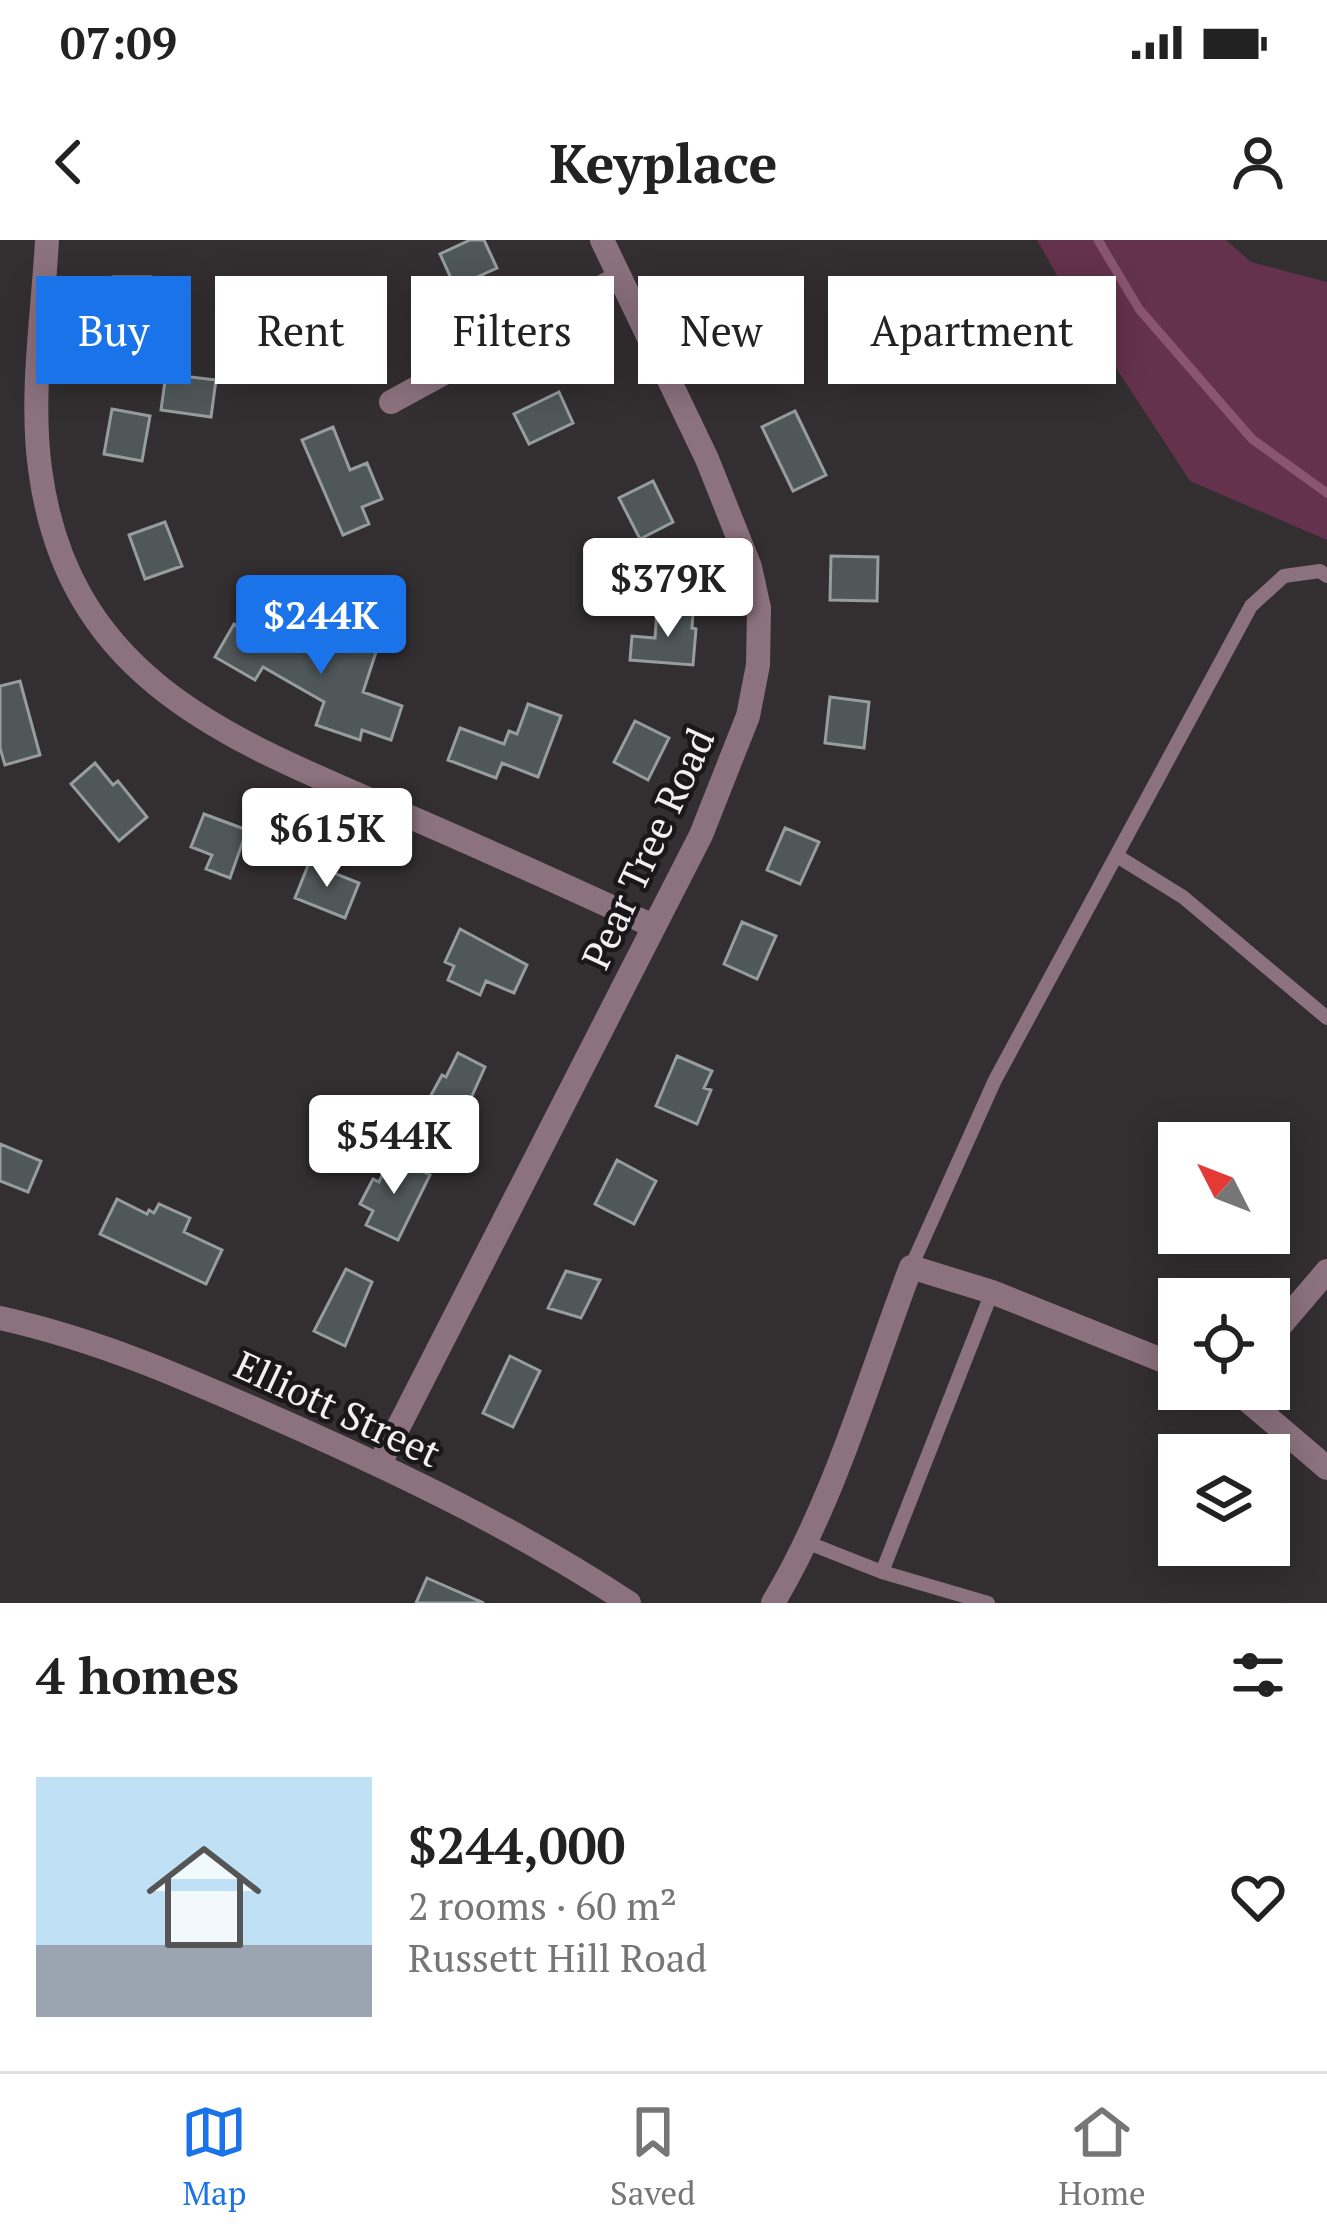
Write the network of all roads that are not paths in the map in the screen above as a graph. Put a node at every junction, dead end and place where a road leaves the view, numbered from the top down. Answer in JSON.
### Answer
{"nodes":[{"id":1,"x":47,"y":240,"type":"edge"},
{"id":2,"x":602,"y":240,"type":"edge"},
{"id":3,"x":620,"y":277,"type":"junction"},
{"id":4,"x":391,"y":402,"type":"dead end"},
{"id":5,"x":1327,"y":576,"type":"edge"},
{"id":6,"x":1117,"y":856,"type":"junction"},
{"id":7,"x":653,"y":926,"type":"junction"},
{"id":8,"x":1327,"y":1018,"type":"edge"},
{"id":9,"x":911,"y":1268,"type":"junction"},
{"id":10,"x":1327,"y":1271,"type":"edge"},
{"id":11,"x":992,"y":1292,"type":"junction"},
{"id":12,"x":1290,"y":1315,"type":"edge"},
{"id":13,"x":0,"y":1318,"type":"edge"},
{"id":14,"x":1158,"y":1359,"type":"edge"},
{"id":15,"x":1259,"y":1410,"type":"edge"},
{"id":16,"x":380,"y":1465,"type":"junction"},
{"id":17,"x":1327,"y":1468,"type":"edge"},
{"id":18,"x":806,"y":1542,"type":"junction"},
{"id":19,"x":882,"y":1572,"type":"junction"},
{"id":20,"x":629,"y":1603,"type":"edge"},
{"id":21,"x":772,"y":1603,"type":"edge"},
{"id":22,"x":988,"y":1603,"type":"edge"}],
"edges":[{"from":1,"to":7,"type":"street"},
{"from":2,"to":3,"type":"street","name":"Pear Tree Road"},
{"from":3,"to":4,"type":"street"},
{"from":3,"to":7,"type":"street","name":"Pear Tree Road"},
{"from":5,"to":6,"type":"lane"},
{"from":6,"to":8,"type":"lane"},
{"from":6,"to":9,"type":"lane"},
{"from":7,"to":16,"type":"street","name":"Pear Tree Road"},
{"from":9,"to":11,"type":"street"},
{"from":9,"to":18,"type":"street"},
{"from":10,"to":12,"type":"street"},
{"from":11,"to":14,"type":"street"},
{"from":11,"to":19,"type":"lane"},
{"from":13,"to":16,"type":"street","name":"Elliott Street"},
{"from":15,"to":17,"type":"street"},
{"from":16,"to":20,"type":"street","name":"Elliott Street"},
{"from":18,"to":19,"type":"lane"},
{"from":18,"to":21,"type":"street"},
{"from":19,"to":22,"type":"lane"}]}
